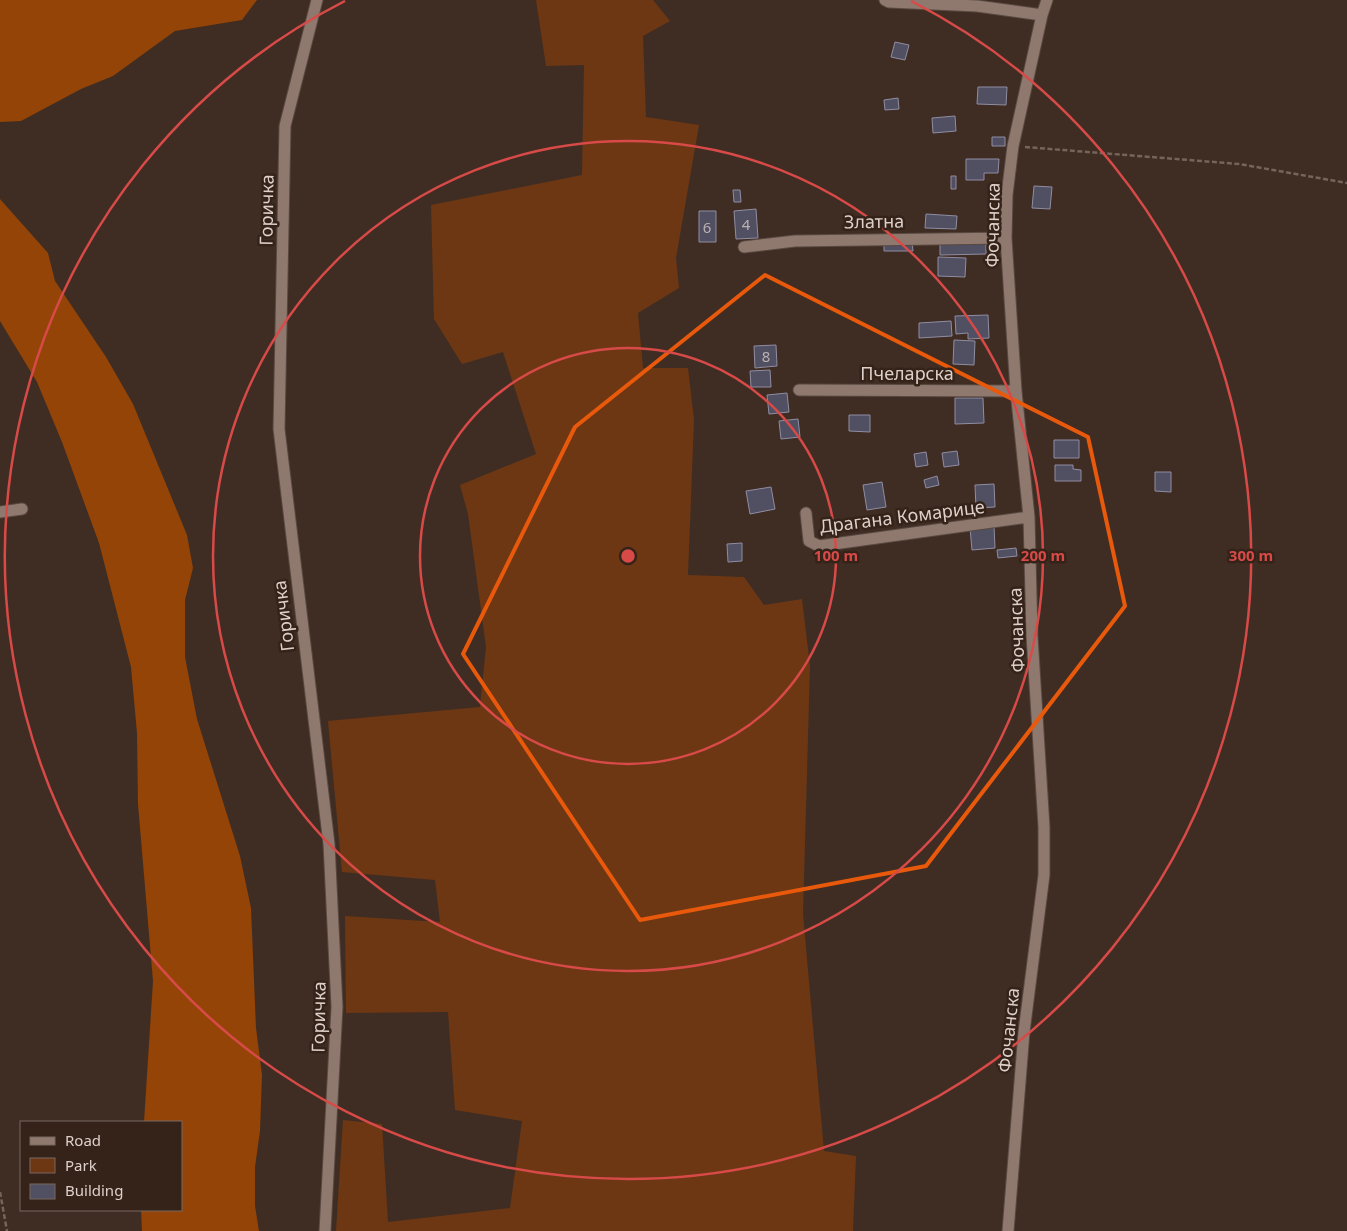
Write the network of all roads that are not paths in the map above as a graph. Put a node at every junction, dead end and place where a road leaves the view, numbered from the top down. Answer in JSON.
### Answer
{"nodes":[{"id":1,"x":317,"y":0,"type":"edge"},
{"id":2,"x":885,"y":0,"type":"edge"},
{"id":3,"x":1048,"y":0,"type":"edge"},
{"id":4,"x":1042,"y":14,"type":"junction"},
{"id":5,"x":1006,"y":238,"type":"junction"},
{"id":6,"x":744,"y":247,"type":"dead end"},
{"id":7,"x":799,"y":390,"type":"dead end"},
{"id":8,"x":1016,"y":392,"type":"junction"},
{"id":9,"x":22,"y":509,"type":"dead end"},
{"id":10,"x":0,"y":512,"type":"edge"},
{"id":11,"x":806,"y":512,"type":"dead end"},
{"id":12,"x":1029,"y":517,"type":"junction"},
{"id":13,"x":325,"y":1231,"type":"edge"},
{"id":14,"x":1008,"y":1231,"type":"edge"}],
"edges":[{"from":1,"to":13,"type":"street","name":"Горичка"},
{"from":2,"to":4,"type":"street"},
{"from":3,"to":4,"type":"street","name":"Фочанска"},
{"from":4,"to":5,"type":"street","name":"Фочанска"},
{"from":5,"to":6,"type":"street","name":"Златна"},
{"from":5,"to":8,"type":"street","name":"Фочанска"},
{"from":7,"to":8,"type":"street","name":"Пчеларска"},
{"from":8,"to":12,"type":"street","name":"Фочанска"},
{"from":9,"to":10,"type":"street"},
{"from":11,"to":12,"type":"street","name":"Драгана Комарице"},
{"from":12,"to":14,"type":"street","name":"Фочанска"}]}
